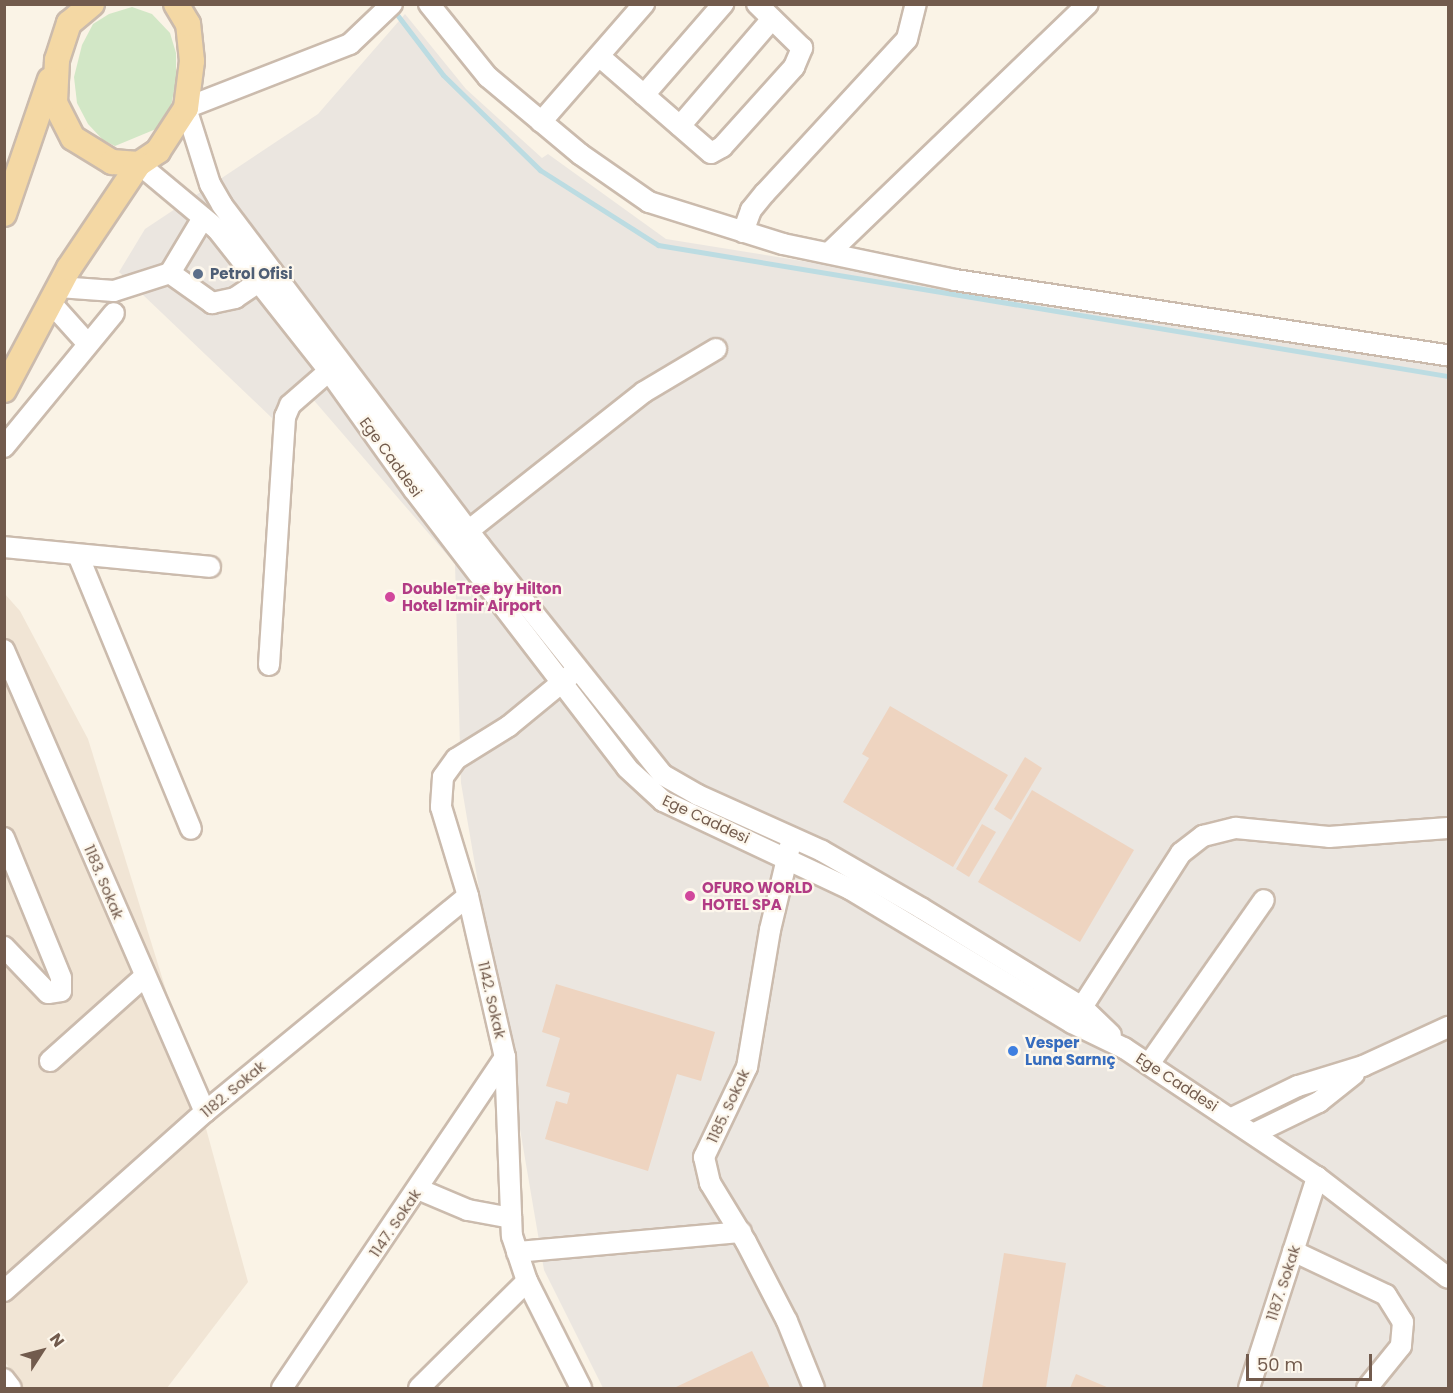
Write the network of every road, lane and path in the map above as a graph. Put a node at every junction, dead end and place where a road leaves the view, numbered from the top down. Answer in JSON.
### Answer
{"nodes":[{"id":1,"x":66,"y":4,"type":"edge"},
{"id":2,"x":92,"y":4,"type":"edge"},
{"id":3,"x":176,"y":4,"type":"edge"},
{"id":4,"x":392,"y":4,"type":"edge"},
{"id":5,"x":429,"y":4,"type":"edge"},
{"id":6,"x":644,"y":4,"type":"edge"},
{"id":7,"x":723,"y":4,"type":"edge"},
{"id":8,"x":757,"y":4,"type":"edge"},
{"id":9,"x":916,"y":4,"type":"edge"},
{"id":10,"x":1088,"y":4,"type":"edge"},
{"id":11,"x":772,"y":19,"type":"junction"},
{"id":12,"x":599,"y":56,"type":"junction"},
{"id":13,"x":57,"y":60,"type":"junction"},
{"id":14,"x":644,"y":95,"type":"junction"},
{"id":15,"x":186,"y":108,"type":"junction"},
{"id":16,"x":541,"y":122,"type":"junction"},
{"id":17,"x":680,"y":126,"type":"junction"},
{"id":18,"x":139,"y":164,"type":"junction"},
{"id":19,"x":4,"y":214,"type":"edge"},
{"id":20,"x":203,"y":218,"type":"junction"},
{"id":21,"x":743,"y":232,"type":"junction"},
{"id":22,"x":829,"y":253,"type":"junction"},
{"id":23,"x":170,"y":273,"type":"junction"},
{"id":24,"x":259,"y":282,"type":"junction"},
{"id":25,"x":55,"y":295,"type":"junction"},
{"id":26,"x":114,"y":313,"type":"dead end"},
{"id":27,"x":87,"y":343,"type":"junction"},
{"id":28,"x":716,"y":349,"type":"dead end"},
{"id":29,"x":1449,"y":355,"type":"edge"},
{"id":30,"x":329,"y":371,"type":"junction"},
{"id":31,"x":4,"y":390,"type":"edge"},
{"id":32,"x":4,"y":447,"type":"edge"},
{"id":33,"x":468,"y":531,"type":"junction"},
{"id":34,"x":4,"y":547,"type":"edge"},
{"id":35,"x":78,"y":555,"type":"junction"},
{"id":36,"x":210,"y":567,"type":"dead end"},
{"id":37,"x":4,"y":650,"type":"edge"},
{"id":38,"x":269,"y":666,"type":"dead end"},
{"id":39,"x":579,"y":669,"type":"junction"},
{"id":40,"x":562,"y":683,"type":"junction"},
{"id":41,"x":1449,"y":828,"type":"edge"},
{"id":42,"x":191,"y":829,"type":"dead end"},
{"id":43,"x":4,"y":838,"type":"edge"},
{"id":44,"x":792,"y":838,"type":"junction"},
{"id":45,"x":788,"y":858,"type":"junction"},
{"id":46,"x":468,"y":896,"type":"junction"},
{"id":47,"x":1264,"y":900,"type":"dead end"},
{"id":48,"x":4,"y":947,"type":"edge"},
{"id":49,"x":145,"y":976,"type":"junction"},
{"id":50,"x":1077,"y":1015,"type":"junction"},
{"id":51,"x":1449,"y":1027,"type":"edge"},
{"id":52,"x":505,"y":1057,"type":"junction"},
{"id":53,"x":50,"y":1061,"type":"dead end"},
{"id":54,"x":1149,"y":1064,"type":"junction"},
{"id":55,"x":1363,"y":1066,"type":"junction"},
{"id":56,"x":205,"y":1112,"type":"junction"},
{"id":57,"x":1232,"y":1118,"type":"junction"},
{"id":58,"x":1255,"y":1133,"type":"junction"},
{"id":59,"x":1317,"y":1177,"type":"junction"},
{"id":60,"x":418,"y":1189,"type":"junction"},
{"id":61,"x":511,"y":1218,"type":"junction"},
{"id":62,"x":741,"y":1232,"type":"junction"},
{"id":63,"x":1293,"y":1251,"type":"junction"},
{"id":64,"x":517,"y":1252,"type":"junction"},
{"id":65,"x":1449,"y":1278,"type":"edge"},
{"id":66,"x":527,"y":1281,"type":"junction"},
{"id":67,"x":4,"y":1291,"type":"edge"},
{"id":68,"x":4,"y":1379,"type":"edge"},
{"id":69,"x":11,"y":1389,"type":"edge"},
{"id":70,"x":282,"y":1389,"type":"edge"},
{"id":71,"x":419,"y":1389,"type":"edge"},
{"id":72,"x":581,"y":1389,"type":"edge"},
{"id":73,"x":814,"y":1389,"type":"edge"},
{"id":74,"x":1250,"y":1389,"type":"edge"},
{"id":75,"x":1367,"y":1389,"type":"edge"}],
"edges":[{"from":1,"to":13,"type":"main road"},
{"from":2,"to":13,"type":"main road"},
{"from":3,"to":15,"type":"main road"},
{"from":4,"to":15,"type":"street"},
{"from":5,"to":16,"type":"street"},
{"from":6,"to":12,"type":"street"},
{"from":7,"to":14,"type":"street"},
{"from":8,"to":11,"type":"street"},
{"from":9,"to":21,"type":"street"},
{"from":10,"to":22,"type":"street"},
{"from":11,"to":17,"type":"street"},
{"from":11,"to":17,"type":"street"},
{"from":12,"to":14,"type":"street"},
{"from":12,"to":16,"type":"street"},
{"from":13,"to":18,"type":"main road"},
{"from":13,"to":19,"type":"main road"},
{"from":14,"to":17,"type":"street"},
{"from":15,"to":18,"type":"main road"},
{"from":15,"to":33,"type":"street"},
{"from":16,"to":21,"type":"street"},
{"from":18,"to":20,"type":"street","name":"Ege Caddesi"},
{"from":18,"to":25,"type":"main road"},
{"from":20,"to":23,"type":"street"},
{"from":20,"to":24,"type":"street","name":"Ege Caddesi"},
{"from":21,"to":22,"type":"street"},
{"from":22,"to":29,"type":"street"},
{"from":23,"to":24,"type":"street"},
{"from":23,"to":25,"type":"street"},
{"from":24,"to":30,"type":"street","name":"Ege Caddesi"},
{"from":25,"to":27,"type":"street"},
{"from":25,"to":31,"type":"main road"},
{"from":26,"to":27,"type":"street"},
{"from":27,"to":32,"type":"street"},
{"from":28,"to":33,"type":"street"},
{"from":30,"to":38,"type":"street"},
{"from":30,"to":40,"type":"street","name":"Ege Caddesi"},
{"from":33,"to":39,"type":"street"},
{"from":34,"to":35,"type":"street"},
{"from":35,"to":36,"type":"street"},
{"from":35,"to":42,"type":"street"},
{"from":37,"to":49,"type":"street","name":"1183. Sokak"},
{"from":39,"to":40,"type":"street","name":"1142. Sokak"},
{"from":39,"to":44,"type":"street"},
{"from":40,"to":45,"type":"street","name":"Ege Caddesi"},
{"from":40,"to":46,"type":"street","name":"1142. Sokak"},
{"from":41,"to":50,"type":"street"},
{"from":43,"to":48,"type":"street"},
{"from":44,"to":45,"type":"street","name":"1185. Sokak"},
{"from":44,"to":50,"type":"street"},
{"from":45,"to":50,"type":"street","name":"Ege Caddesi"},
{"from":45,"to":62,"type":"street","name":"1185. Sokak"},
{"from":46,"to":52,"type":"street","name":"1142. Sokak"},
{"from":46,"to":56,"type":"street","name":"1182. Sokak"},
{"from":47,"to":54,"type":"street"},
{"from":49,"to":53,"type":"street"},
{"from":49,"to":56,"type":"street","name":"1183. Sokak"},
{"from":50,"to":54,"type":"street","name":"Ege Caddesi"},
{"from":51,"to":55,"type":"street"},
{"from":52,"to":60,"type":"street","name":"1147. Sokak"},
{"from":52,"to":61,"type":"street","name":"1142. Sokak"},
{"from":54,"to":57,"type":"street","name":"Ege Caddesi"},
{"from":55,"to":57,"type":"street"},
{"from":55,"to":58,"type":"street"},
{"from":56,"to":67,"type":"street","name":"1182. Sokak"},
{"from":57,"to":58,"type":"street","name":"Ege Caddesi"},
{"from":58,"to":59,"type":"street","name":"Ege Caddesi"},
{"from":59,"to":63,"type":"street","name":"1187. Sokak"},
{"from":59,"to":65,"type":"street","name":"Ege Caddesi"},
{"from":60,"to":61,"type":"street"},
{"from":60,"to":70,"type":"street","name":"1147. Sokak"},
{"from":61,"to":64,"type":"street","name":"1142. Sokak"},
{"from":62,"to":64,"type":"street"},
{"from":62,"to":73,"type":"street","name":"1185. Sokak"},
{"from":63,"to":74,"type":"street","name":"1187. Sokak"},
{"from":63,"to":75,"type":"street"},
{"from":64,"to":66,"type":"street","name":"1142. Sokak"},
{"from":66,"to":71,"type":"street"},
{"from":66,"to":72,"type":"street","name":"1142. Sokak"},
{"from":68,"to":69,"type":"street"}]}
